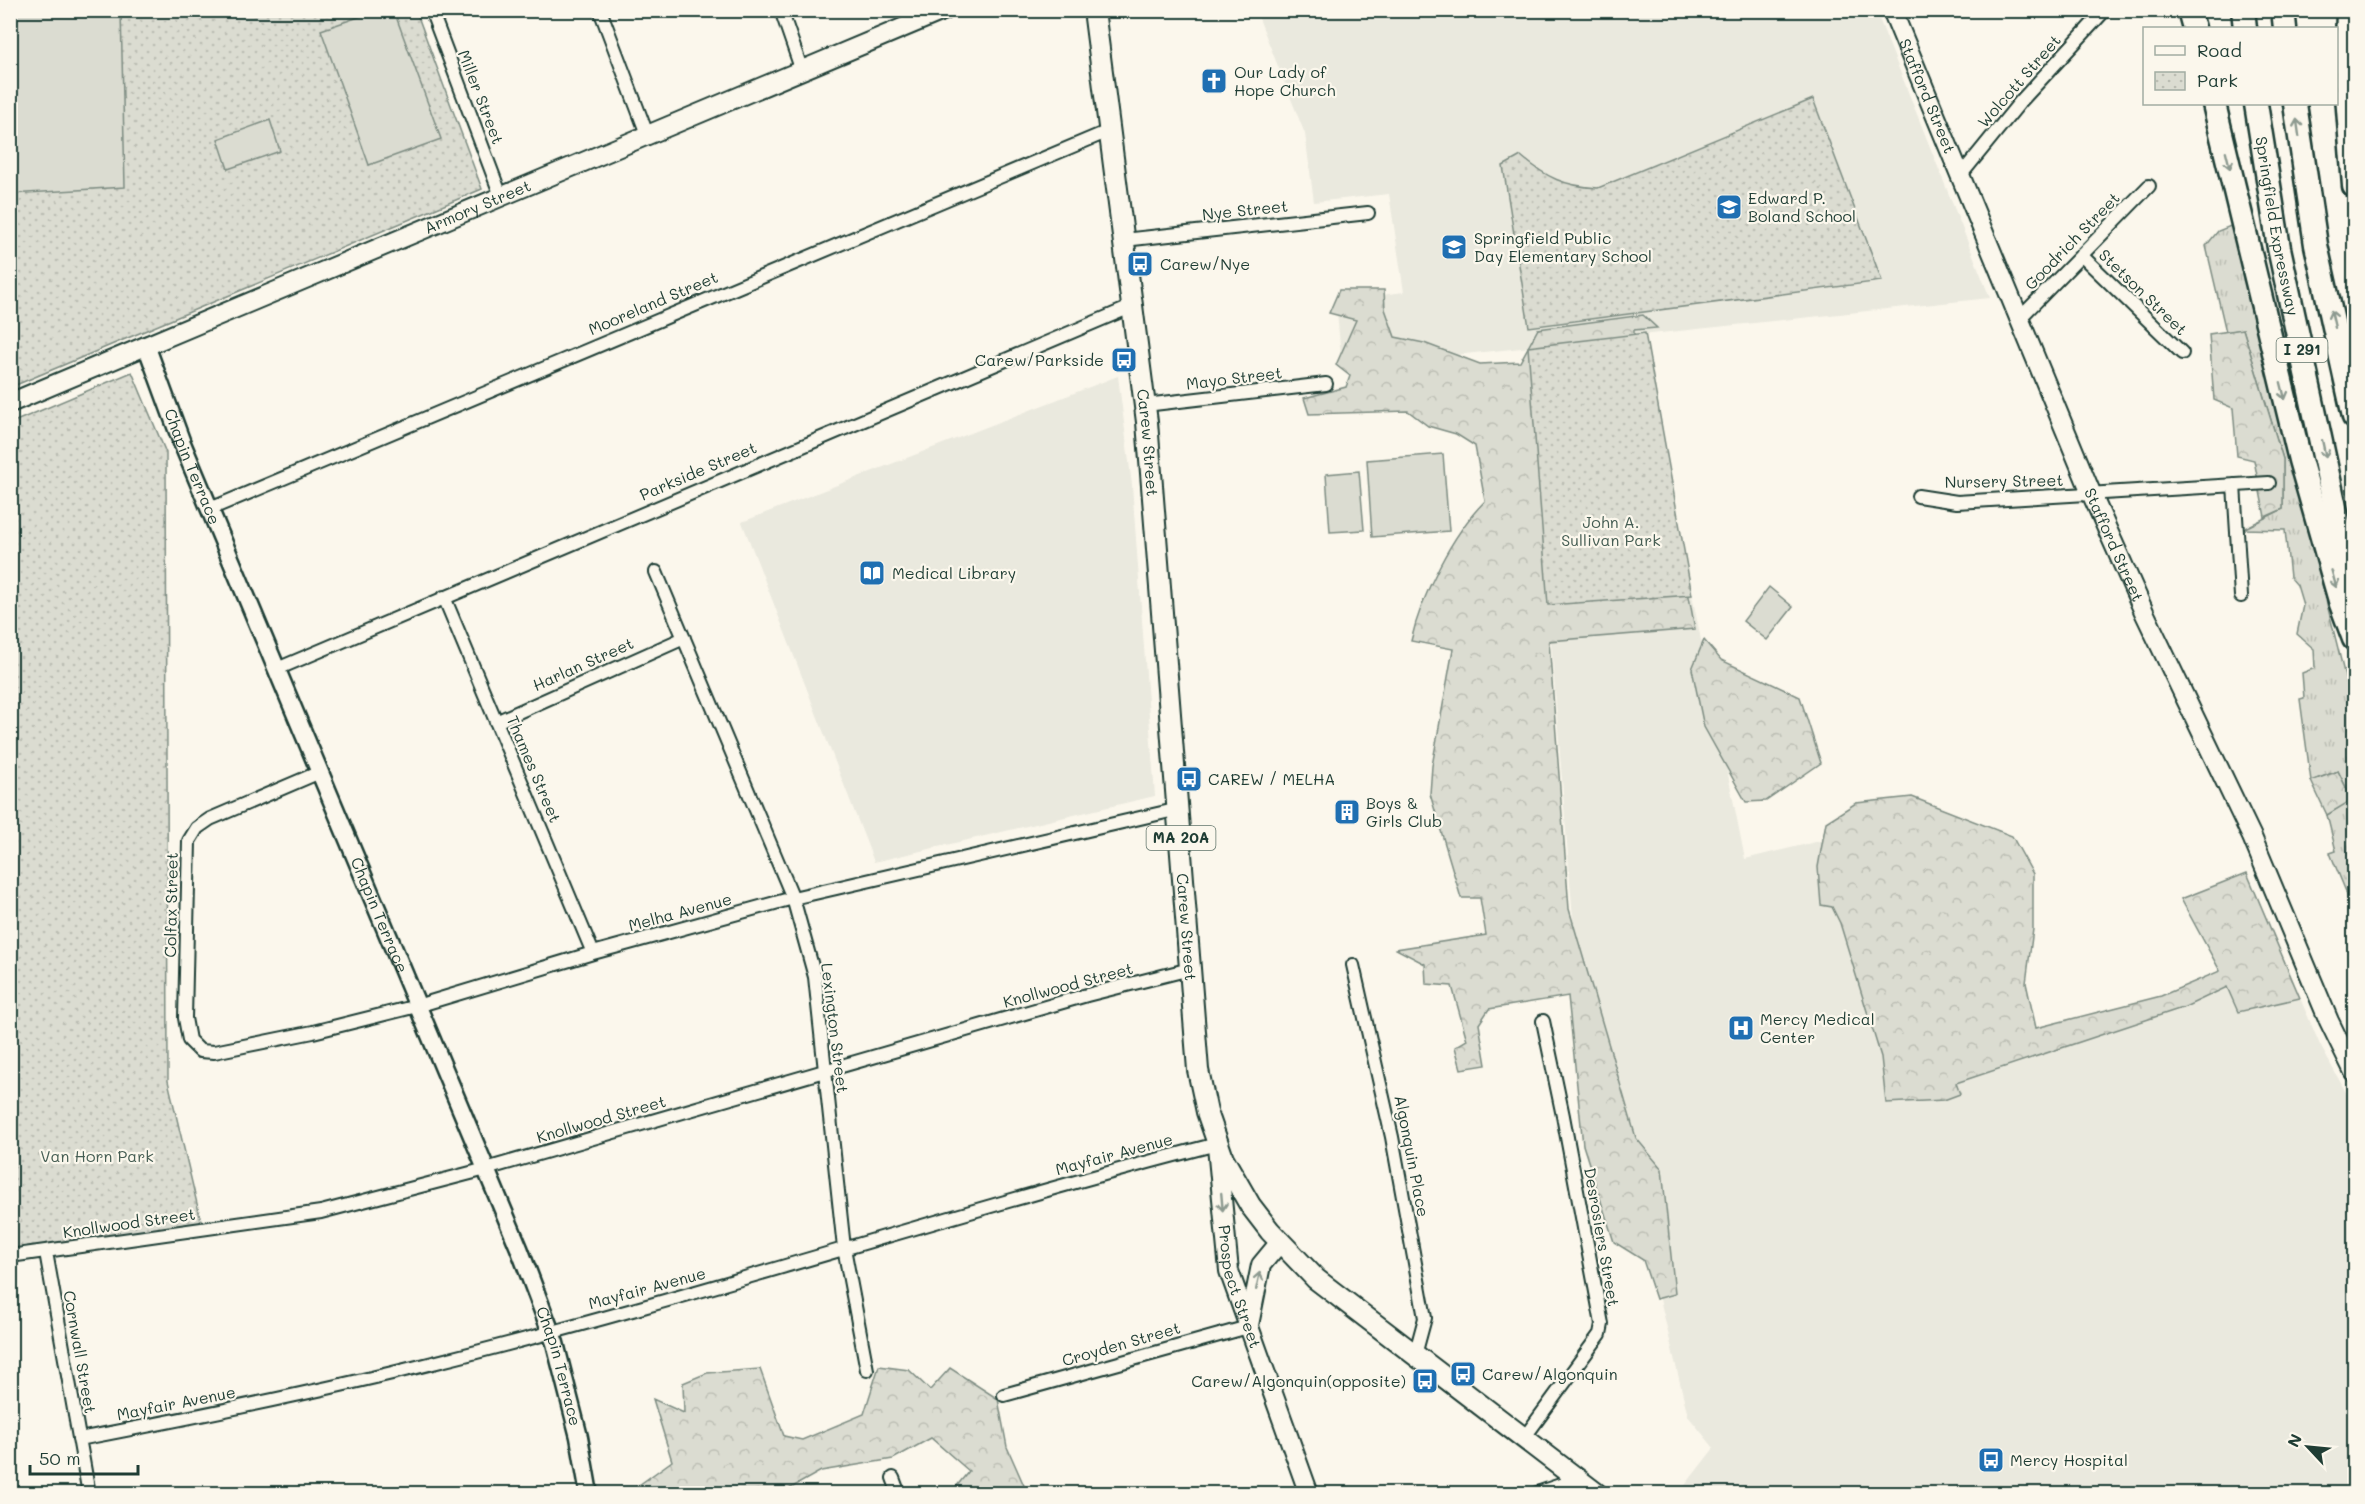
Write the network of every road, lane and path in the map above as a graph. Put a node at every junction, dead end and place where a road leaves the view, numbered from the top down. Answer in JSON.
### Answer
{"nodes":[{"id":1,"x":431,"y":10,"type":"edge"},
{"id":2,"x":600,"y":10,"type":"edge"},
{"id":3,"x":781,"y":10,"type":"edge"},
{"id":4,"x":945,"y":10,"type":"edge"},
{"id":5,"x":1094,"y":10,"type":"edge"},
{"id":6,"x":1892,"y":10,"type":"edge"},
{"id":7,"x":2105,"y":10,"type":"edge"},
{"id":8,"x":2189,"y":10,"type":"edge"},
{"id":9,"x":2243,"y":10,"type":"edge"},
{"id":10,"x":2283,"y":10,"type":"edge"},
{"id":11,"x":2348,"y":10,"type":"edge"},
{"id":12,"x":2194,"y":27,"type":"edge"},
{"id":13,"x":2245,"y":27,"type":"edge"},
{"id":14,"x":2285,"y":27,"type":"edge"},
{"id":15,"x":802,"y":71,"type":"junction"},
{"id":16,"x":2214,"y":105,"type":"edge"},
{"id":17,"x":2256,"y":105,"type":"edge"},
{"id":18,"x":2295,"y":105,"type":"edge"},
{"id":19,"x":1111,"y":130,"type":"junction"},
{"id":20,"x":647,"y":134,"type":"junction"},
{"id":21,"x":1960,"y":176,"type":"junction"},
{"id":22,"x":2149,"y":186,"type":"dead end"},
{"id":23,"x":2355,"y":186,"type":"edge"},
{"id":24,"x":501,"y":196,"type":"junction"},
{"id":25,"x":1368,"y":213,"type":"dead end"},
{"id":26,"x":1125,"y":240,"type":"junction"},
{"id":27,"x":2080,"y":255,"type":"junction"},
{"id":28,"x":1133,"y":306,"type":"junction"},
{"id":29,"x":2019,"y":319,"type":"junction"},
{"id":30,"x":146,"y":345,"type":"junction"},
{"id":31,"x":2182,"y":353,"type":"dead end"},
{"id":32,"x":1326,"y":384,"type":"dead end"},
{"id":33,"x":10,"y":403,"type":"edge"},
{"id":34,"x":1145,"y":405,"type":"junction"},
{"id":35,"x":2355,"y":417,"type":"edge"},
{"id":36,"x":2269,"y":483,"type":"dead end"},
{"id":37,"x":2234,"y":485,"type":"junction"},
{"id":38,"x":2092,"y":495,"type":"junction"},
{"id":39,"x":1918,"y":496,"type":"dead end"},
{"id":40,"x":210,"y":509,"type":"junction"},
{"id":41,"x":656,"y":572,"type":"dead end"},
{"id":42,"x":2355,"y":595,"type":"edge"},
{"id":43,"x":2241,"y":596,"type":"dead end"},
{"id":44,"x":444,"y":597,"type":"junction"},
{"id":45,"x":684,"y":638,"type":"junction"},
{"id":46,"x":2355,"y":639,"type":"edge"},
{"id":47,"x":277,"y":669,"type":"junction"},
{"id":48,"x":496,"y":722,"type":"junction"},
{"id":49,"x":321,"y":772,"type":"junction"},
{"id":50,"x":1179,"y":809,"type":"junction"},
{"id":51,"x":794,"y":898,"type":"junction"},
{"id":52,"x":593,"y":953,"type":"junction"},
{"id":53,"x":1353,"y":965,"type":"dead end"},
{"id":54,"x":1190,"y":969,"type":"junction"},
{"id":55,"x":417,"y":1006,"type":"junction"},
{"id":56,"x":1543,"y":1021,"type":"dead end"},
{"id":57,"x":194,"y":1047,"type":"joint"},
{"id":58,"x":824,"y":1071,"type":"junction"},
{"id":59,"x":2355,"y":1072,"type":"edge"},
{"id":60,"x":1217,"y":1144,"type":"junction"},
{"id":61,"x":486,"y":1169,"type":"junction"},
{"id":62,"x":1280,"y":1242,"type":"junction"},
{"id":63,"x":844,"y":1248,"type":"junction"},
{"id":64,"x":45,"y":1252,"type":"junction"},
{"id":65,"x":10,"y":1256,"type":"edge"},
{"id":66,"x":1248,"y":1327,"type":"junction"},
{"id":67,"x":550,"y":1331,"type":"junction"},
{"id":68,"x":1415,"y":1355,"type":"junction"},
{"id":69,"x":867,"y":1370,"type":"dead end"},
{"id":70,"x":1004,"y":1395,"type":"dead end"},
{"id":71,"x":1524,"y":1438,"type":"junction"},
{"id":72,"x":79,"y":1439,"type":"junction"},
{"id":73,"x":893,"y":1478,"type":"dead end"},
{"id":74,"x":1578,"y":1479,"type":"junction"},
{"id":75,"x":89,"y":1494,"type":"edge"},
{"id":76,"x":589,"y":1494,"type":"edge"},
{"id":77,"x":899,"y":1494,"type":"edge"},
{"id":78,"x":1309,"y":1494,"type":"edge"},
{"id":79,"x":1534,"y":1494,"type":"edge"},
{"id":80,"x":1597,"y":1494,"type":"edge"}],
"edges":[{"from":1,"to":24,"type":"street","name":"Miller Street"},
{"from":2,"to":20,"type":"street"},
{"from":3,"to":15,"type":"street"},
{"from":4,"to":15,"type":"main road","name":"Armory Street"},
{"from":5,"to":19,"type":"main road","name":"Carew Street","number":"MA 20A"},
{"from":6,"to":21,"type":"main road","name":"Stafford Street"},
{"from":7,"to":21,"type":"street","name":"Wolcott Street"},
{"from":8,"to":12,"type":"highway"},
{"from":9,"to":13,"type":"highway"},
{"from":10,"to":14,"type":"highway"},
{"from":11,"to":23,"type":"highway"},
{"from":15,"to":20,"type":"main road","name":"Armory Street"},
{"from":16,"to":46,"type":"highway","one_way":true},
{"from":17,"to":42,"type":"highway","name":"Springfield Expressway","number":"I 291","one_way":true},
{"from":35,"to":18,"type":"highway","name":"Springfield Expressway","number":"I 291","one_way":true},
{"from":19,"to":26,"type":"main road","name":"Carew Street","number":"MA 20A"},
{"from":19,"to":40,"type":"street","name":"Mooreland Street"},
{"from":20,"to":24,"type":"main road","name":"Armory Street"},
{"from":21,"to":29,"type":"main road","name":"Stafford Street"},
{"from":22,"to":27,"type":"street","name":"Goodrich Street"},
{"from":24,"to":30,"type":"main road","name":"Armory Street"},
{"from":25,"to":26,"type":"street","name":"Nye Street"},
{"from":26,"to":28,"type":"main road","name":"Carew Street","number":"MA 20A"},
{"from":27,"to":29,"type":"street","name":"Goodrich Street"},
{"from":27,"to":31,"type":"street","name":"Stetson Street"},
{"from":28,"to":34,"type":"main road","name":"Carew Street","number":"MA 20A"},
{"from":28,"to":44,"type":"street","name":"Parkside Street"},
{"from":29,"to":38,"type":"main road","name":"Stafford Street"},
{"from":30,"to":33,"type":"main road","name":"Armory Street"},
{"from":30,"to":40,"type":"street","name":"Chapin Terrace"},
{"from":32,"to":34,"type":"street","name":"Mayo Street"},
{"from":34,"to":50,"type":"main road","name":"Carew Street","number":"MA 20A"},
{"from":36,"to":37,"type":"street","name":"Nursery Street"},
{"from":37,"to":38,"type":"street","name":"Nursery Street"},
{"from":37,"to":43,"type":"street"},
{"from":38,"to":39,"type":"street","name":"Nursery Street"},
{"from":38,"to":59,"type":"main road","name":"Stafford Street"},
{"from":40,"to":47,"type":"street","name":"Chapin Terrace"},
{"from":41,"to":45,"type":"street","name":"Lexington Street"},
{"from":44,"to":47,"type":"street","name":"Parkside Street"},
{"from":44,"to":48,"type":"street","name":"Thames Street"},
{"from":45,"to":48,"type":"street","name":"Harlan Street"},
{"from":45,"to":51,"type":"street","name":"Lexington Street"},
{"from":47,"to":49,"type":"street","name":"Chapin Terrace"},
{"from":48,"to":52,"type":"street","name":"Thames Street"},
{"from":49,"to":55,"type":"street","name":"Chapin Terrace"},
{"from":49,"to":57,"type":"street","name":"Colfax Street"},
{"from":50,"to":51,"type":"street","name":"Melha Avenue"},
{"from":50,"to":54,"type":"main road","name":"Carew Street","number":"MA 20A"},
{"from":51,"to":52,"type":"street","name":"Melha Avenue"},
{"from":51,"to":58,"type":"street","name":"Lexington Street"},
{"from":52,"to":55,"type":"street","name":"Melha Avenue"},
{"from":53,"to":68,"type":"street","name":"Algonquin Place"},
{"from":54,"to":58,"type":"street","name":"Knollwood Street"},
{"from":54,"to":60,"type":"main road","name":"Carew Street","number":"MA 20A"},
{"from":55,"to":57,"type":"street","name":"Melha Avenue"},
{"from":55,"to":61,"type":"street","name":"Chapin Terrace"},
{"from":56,"to":71,"type":"street","name":"Desrosiers Street"},
{"from":58,"to":61,"type":"street","name":"Knollwood Street"},
{"from":58,"to":63,"type":"street","name":"Lexington Street"},
{"from":60,"to":62,"type":"main road","name":"Carew Street","number":"MA 20A"},
{"from":60,"to":63,"type":"street","name":"Mayfair Avenue"},
{"from":60,"to":66,"type":"main road","name":"Prospect Street","one_way":true},
{"from":61,"to":64,"type":"street","name":"Knollwood Street"},
{"from":61,"to":67,"type":"street","name":"Chapin Terrace"},
{"from":66,"to":62,"type":"main road","one_way":true},
{"from":62,"to":68,"type":"main road","name":"Carew Street","number":"MA 20A"},
{"from":63,"to":67,"type":"street","name":"Mayfair Avenue"},
{"from":63,"to":69,"type":"street","name":"Lexington Street"},
{"from":64,"to":65,"type":"street","name":"Knollwood Street"},
{"from":64,"to":72,"type":"street","name":"Cornwall Street"},
{"from":66,"to":70,"type":"street","name":"Croyden Street"},
{"from":66,"to":78,"type":"main road","name":"Prospect Street"},
{"from":67,"to":72,"type":"street","name":"Mayfair Avenue"},
{"from":67,"to":76,"type":"street","name":"Chapin Terrace"},
{"from":68,"to":71,"type":"main road","name":"Carew Street","number":"MA 20A"},
{"from":71,"to":74,"type":"main road","name":"Carew Street","number":"MA 20A"},
{"from":72,"to":75,"type":"street","name":"Cornwall Street"},
{"from":73,"to":77,"type":"street"},
{"from":74,"to":79,"type":"street"},
{"from":74,"to":80,"type":"main road","name":"Carew Street","number":"MA 20A"}]}
